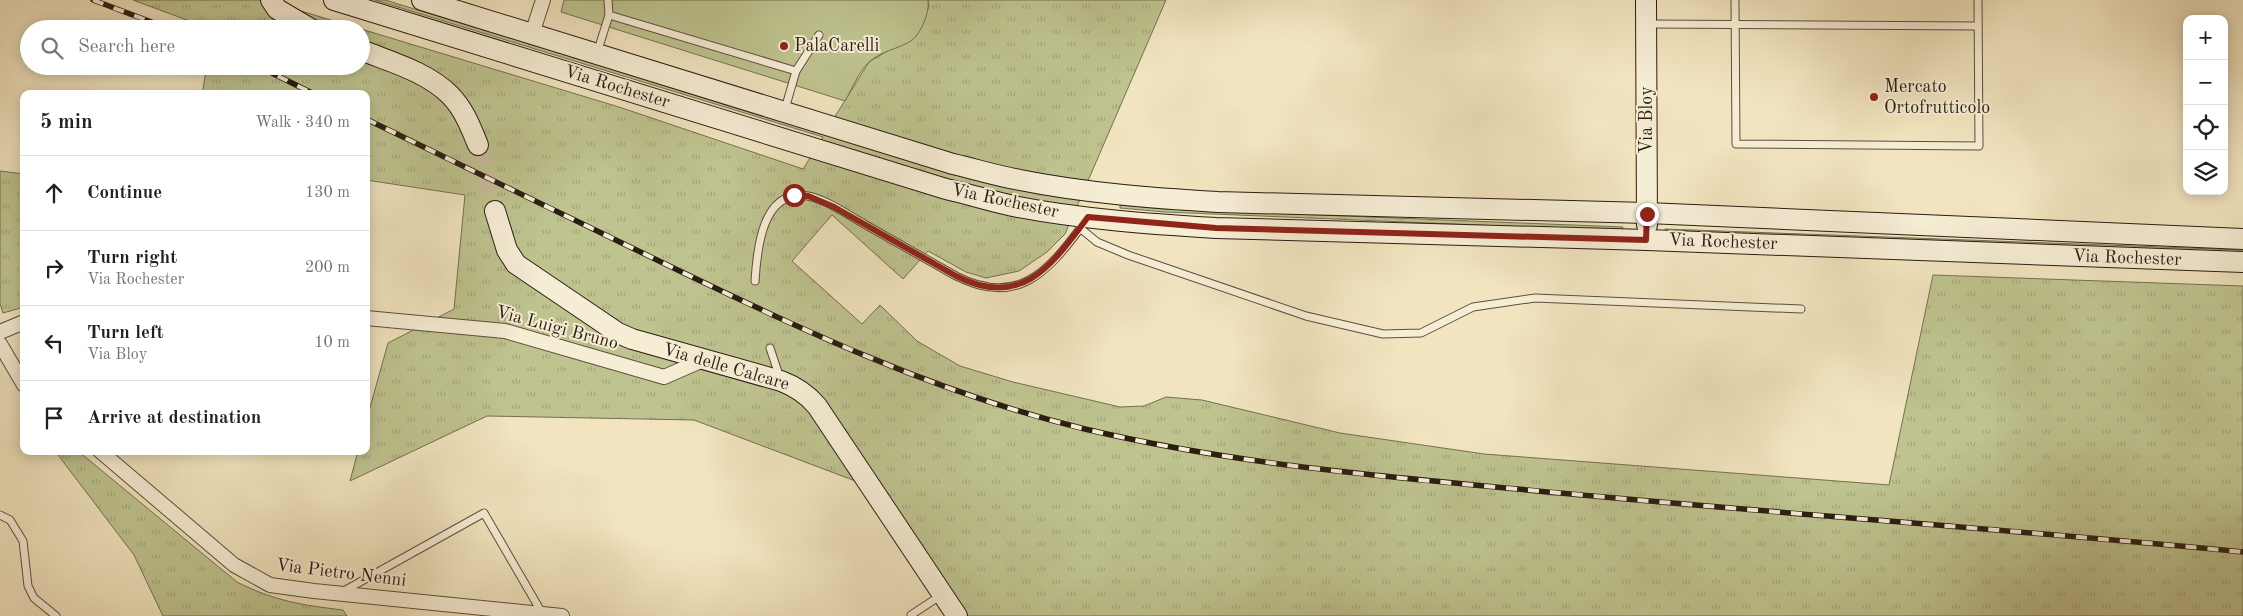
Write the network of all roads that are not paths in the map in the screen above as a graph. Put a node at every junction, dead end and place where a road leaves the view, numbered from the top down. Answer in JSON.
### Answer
{"nodes":[{"id":1,"x":271,"y":0,"type":"edge"},
{"id":2,"x":334,"y":0,"type":"edge"},
{"id":3,"x":422,"y":0,"type":"edge"},
{"id":4,"x":543,"y":0,"type":"edge"},
{"id":5,"x":608,"y":0,"type":"edge"},
{"id":6,"x":1646,"y":0,"type":"edge"},
{"id":7,"x":1736,"y":0,"type":"edge"},
{"id":8,"x":1978,"y":0,"type":"edge"},
{"id":9,"x":609,"y":15,"type":"junction"},
{"id":10,"x":296,"y":20,"type":"edge"},
{"id":11,"x":1646,"y":24,"type":"junction"},
{"id":12,"x":1736,"y":25,"type":"junction"},
{"id":13,"x":1978,"y":26,"type":"junction"},
{"id":14,"x":532,"y":34,"type":"junction"},
{"id":15,"x":819,"y":35,"type":"dead end"},
{"id":16,"x":370,"y":54,"type":"edge"},
{"id":17,"x":597,"y":54,"type":"junction"},
{"id":18,"x":796,"y":71,"type":"junction"},
{"id":19,"x":784,"y":111,"type":"junction"},
{"id":20,"x":478,"y":145,"type":"tunnel mouth"},
{"id":21,"x":495,"y":211,"type":"tunnel mouth"},
{"id":22,"x":1647,"y":214,"type":"junction"},
{"id":23,"x":1084,"y":223,"type":"junction"},
{"id":24,"x":2243,"y":238,"type":"edge"},
{"id":25,"x":1646,"y":240,"type":"junction"},
{"id":26,"x":2243,"y":262,"type":"edge"},
{"id":27,"x":755,"y":281,"type":"dead end"},
{"id":28,"x":1801,"y":309,"type":"dead end"},
{"id":29,"x":370,"y":318,"type":"edge"},
{"id":30,"x":20,"y":324,"type":"edge"},
{"id":31,"x":0,"y":332,"type":"edge"},
{"id":32,"x":770,"y":348,"type":"dead end"},
{"id":33,"x":1,"y":351,"type":"edge"},
{"id":34,"x":703,"y":360,"type":"junction"},
{"id":35,"x":20,"y":379,"type":"edge"},
{"id":36,"x":781,"y":381,"type":"junction"},
{"id":37,"x":105,"y":455,"type":"edge"},
{"id":38,"x":0,"y":515,"type":"edge"},
{"id":39,"x":340,"y":594,"type":"junction"},
{"id":40,"x":944,"y":594,"type":"junction"},
{"id":41,"x":543,"y":614,"type":"junction"},
{"id":42,"x":912,"y":615,"type":"edge"},
{"id":43,"x":56,"y":616,"type":"edge"},
{"id":44,"x":562,"y":616,"type":"edge"},
{"id":45,"x":957,"y":616,"type":"edge"}],
"edges":[{"from":1,"to":10,"type":"main road"},
{"from":2,"to":23,"type":"main road","name":"Via Rochester"},
{"from":3,"to":14,"type":"main road","name":"Via Rochester"},
{"from":4,"to":14,"type":"street"},
{"from":5,"to":9,"type":"lane"},
{"from":6,"to":11,"type":"main road","name":"Via Bloy"},
{"from":7,"to":12,"type":"lane"},
{"from":8,"to":13,"type":"lane"},
{"from":9,"to":17,"type":"lane"},
{"from":9,"to":18,"type":"lane"},
{"from":11,"to":12,"type":"lane"},
{"from":11,"to":22,"type":"main road","name":"Via Bloy"},
{"from":12,"to":13,"type":"lane"},
{"from":12,"to":13,"type":"lane"},
{"from":14,"to":17,"type":"main road","name":"Via Rochester"},
{"from":15,"to":18,"type":"lane"},
{"from":16,"to":20,"type":"main road"},
{"from":17,"to":19,"type":"main road","name":"Via Rochester"},
{"from":18,"to":19,"type":"lane"},
{"from":19,"to":22,"type":"main road","name":"Via Rochester"},
{"from":21,"to":34,"type":"main road","name":"Via delle Calcare"},
{"from":22,"to":24,"type":"main road","name":"Via Rochester"},
{"from":22,"to":25,"type":"main road","name":"Via Bloy"},
{"from":23,"to":25,"type":"main road","name":"Via Rochester"},
{"from":23,"to":27,"type":"lane"},
{"from":23,"to":28,"type":"lane"},
{"from":25,"to":26,"type":"main road","name":"Via Rochester"},
{"from":29,"to":34,"type":"street","name":"Via Luigi Bruno"},
{"from":30,"to":31,"type":"street"},
{"from":32,"to":36,"type":"lane"},
{"from":33,"to":35,"type":"street"},
{"from":34,"to":36,"type":"main road","name":"Via delle Calcare"},
{"from":36,"to":40,"type":"main road","name":"Via delle Calcare"},
{"from":37,"to":39,"type":"street","name":"Via Pietro Nenni"},
{"from":38,"to":43,"type":"lane"},
{"from":39,"to":41,"type":"street","name":"Via Pietro Nenni"},
{"from":39,"to":41,"type":"lane"},
{"from":40,"to":42,"type":"lane"},
{"from":40,"to":45,"type":"main road","name":"Via delle Calcare"},
{"from":41,"to":44,"type":"street","name":"Via Pietro Nenni"}]}
